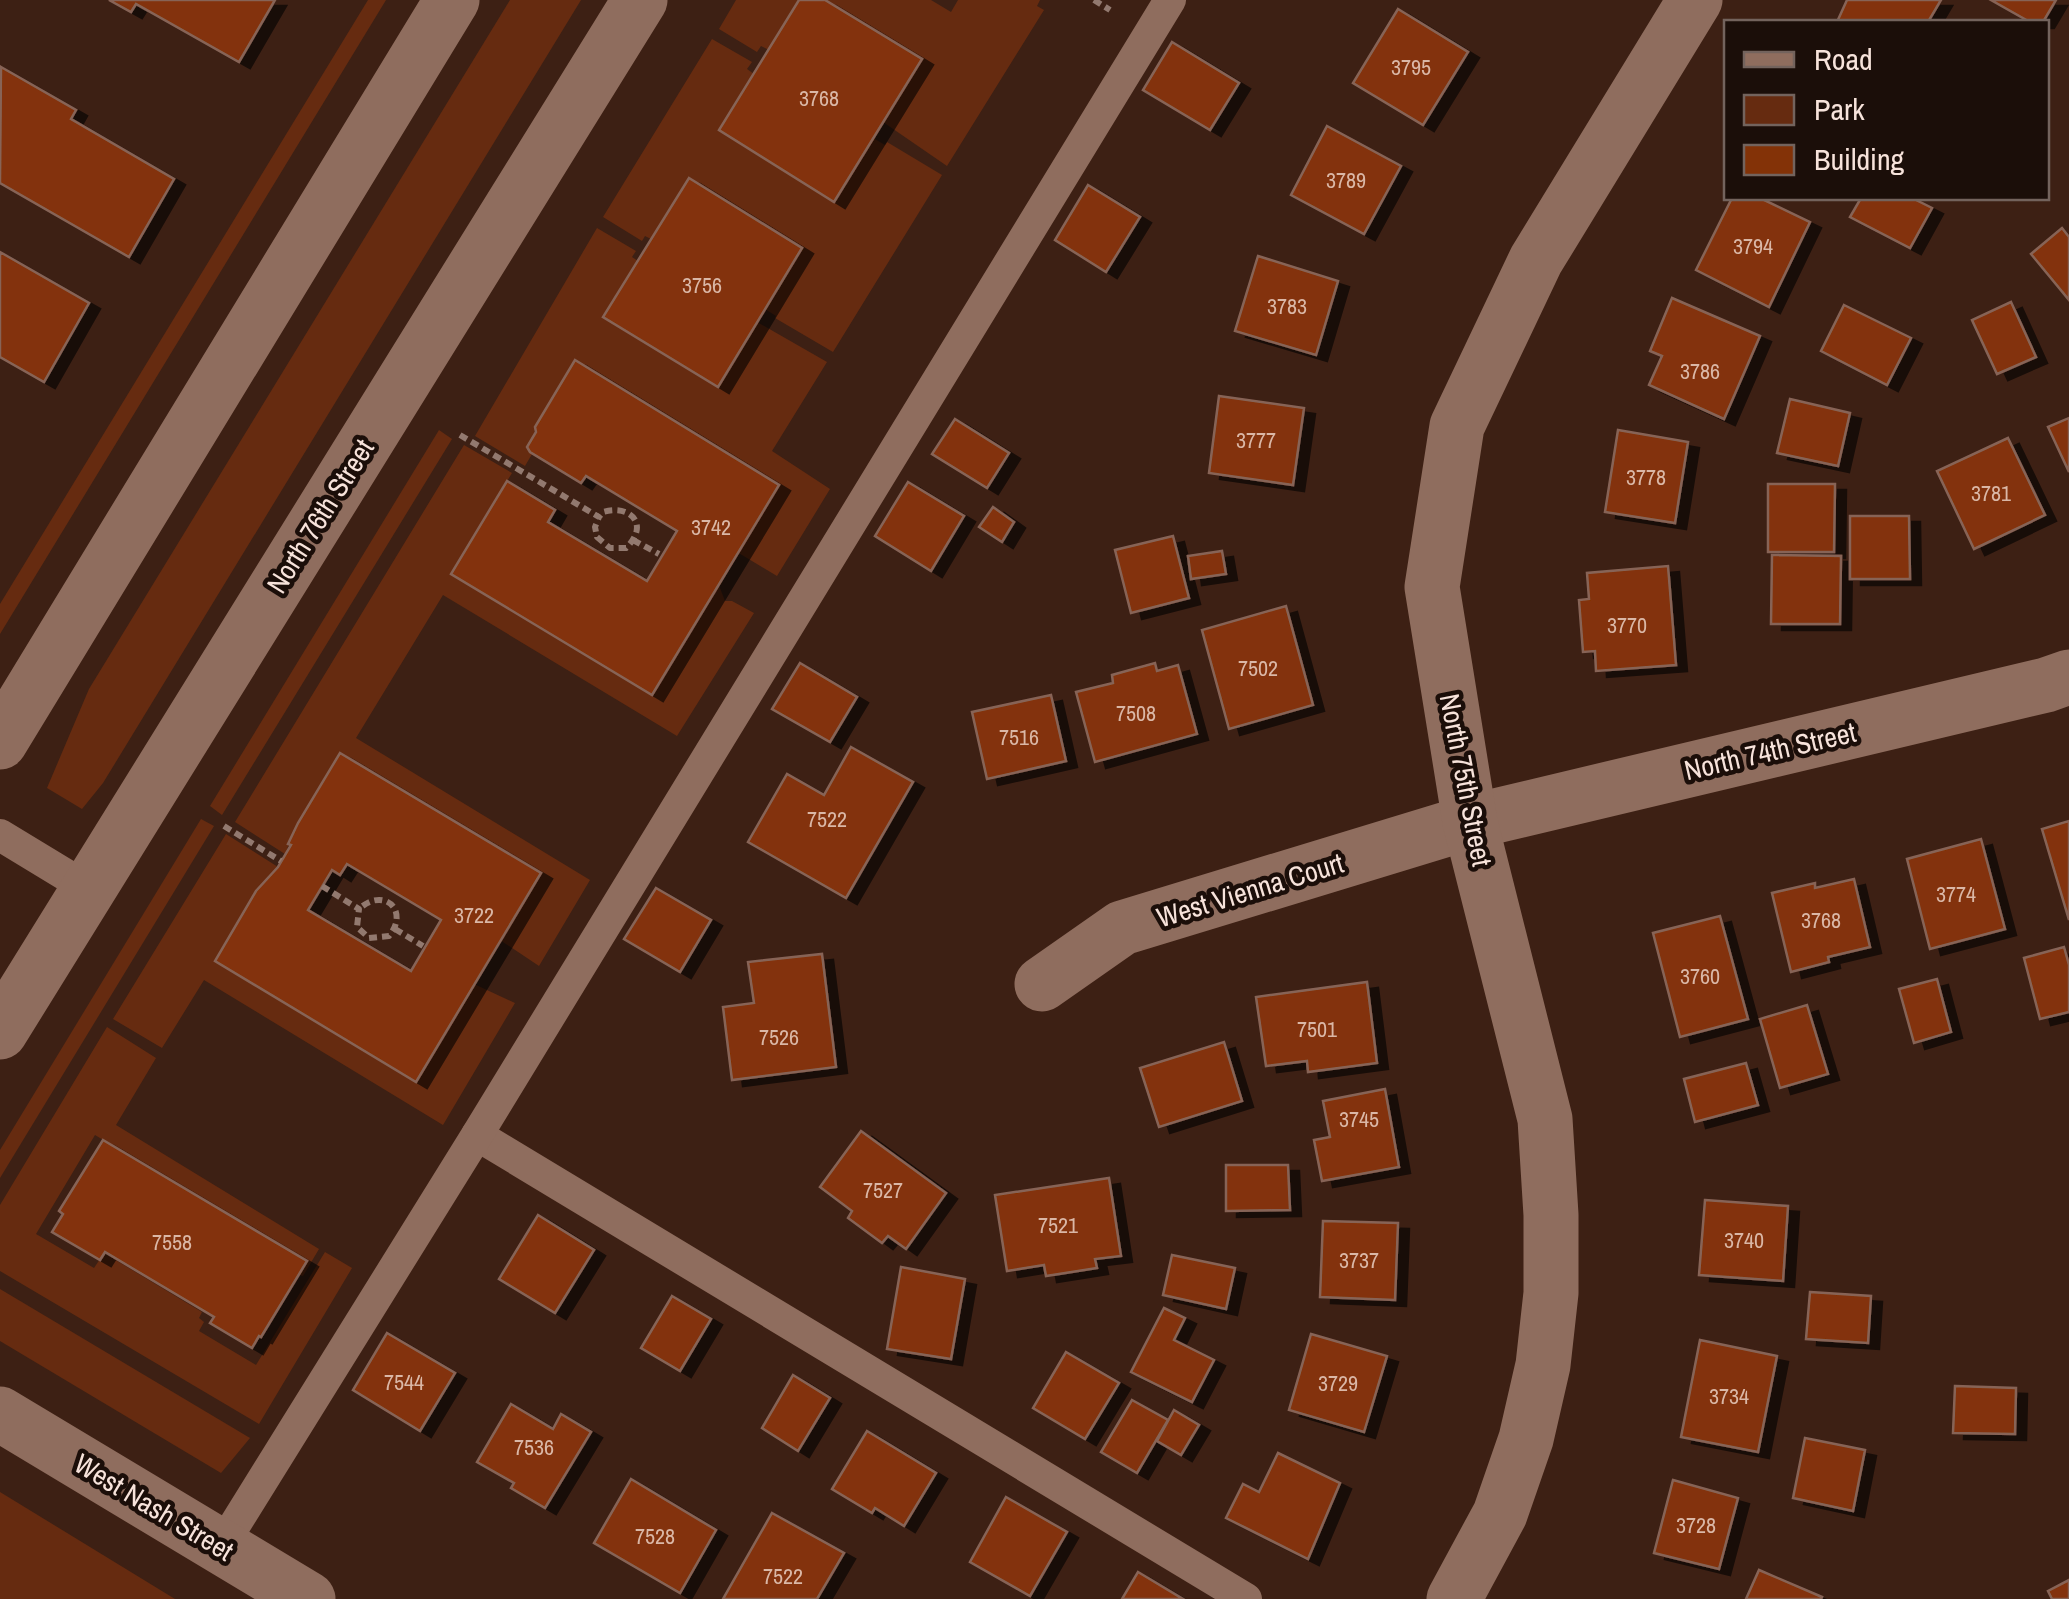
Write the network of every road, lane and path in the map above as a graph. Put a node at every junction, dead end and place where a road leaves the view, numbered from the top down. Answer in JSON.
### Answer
{"nodes":[{"id":1,"x":452,"y":0,"type":"edge"},
{"id":2,"x":640,"y":0,"type":"edge"},
{"id":3,"x":1170,"y":0,"type":"edge"},
{"id":4,"x":1695,"y":0,"type":"edge"},
{"id":5,"x":460,"y":435,"type":"dead end"},
{"id":6,"x":599,"y":517,"type":"junction"},
{"id":7,"x":634,"y":540,"type":"junction"},
{"id":8,"x":659,"y":554,"type":"dead end"},
{"id":9,"x":2069,"y":677,"type":"edge"},
{"id":10,"x":0,"y":742,"type":"edge"},
{"id":11,"x":1470,"y":822,"type":"junction"},
{"id":12,"x":224,"y":826,"type":"dead end"},
{"id":13,"x":0,"y":836,"type":"edge"},
{"id":14,"x":281,"y":861,"type":"dead end"},
{"id":15,"x":322,"y":886,"type":"dead end"},
{"id":16,"x":89,"y":889,"type":"junction"},
{"id":17,"x":359,"y":908,"type":"junction"},
{"id":18,"x":395,"y":929,"type":"junction"},
{"id":19,"x":422,"y":946,"type":"dead end"},
{"id":20,"x":1042,"y":984,"type":"dead end"},
{"id":21,"x":0,"y":1032,"type":"edge"},
{"id":22,"x":477,"y":1135,"type":"junction"},
{"id":23,"x":0,"y":1414,"type":"edge"},
{"id":24,"x":221,"y":1547,"type":"junction"},
{"id":25,"x":308,"y":1599,"type":"edge"},
{"id":26,"x":1246,"y":1599,"type":"edge"},
{"id":27,"x":1454,"y":1599,"type":"edge"}],
"edges":[{"from":1,"to":10,"type":"street"},
{"from":2,"to":16,"type":"street","name":"North 76th Street"},
{"from":3,"to":22,"type":"lane"},
{"from":4,"to":11,"type":"street","name":"North 75th Street"},
{"from":5,"to":6,"type":"path"},
{"from":6,"to":7,"type":"path"},
{"from":6,"to":7,"type":"path"},
{"from":7,"to":8,"type":"path"},
{"from":9,"to":11,"type":"street","name":"North 74th Street"},
{"from":11,"to":20,"type":"street","name":"West Vienna Court"},
{"from":11,"to":27,"type":"street","name":"North 75th Street"},
{"from":12,"to":14,"type":"path"},
{"from":13,"to":16,"type":"lane"},
{"from":15,"to":17,"type":"path"},
{"from":16,"to":21,"type":"street","name":"North 76th Street"},
{"from":17,"to":18,"type":"path"},
{"from":17,"to":18,"type":"path"},
{"from":18,"to":19,"type":"path"},
{"from":22,"to":24,"type":"lane"},
{"from":22,"to":26,"type":"lane"},
{"from":23,"to":24,"type":"street","name":"West Nash Street"},
{"from":24,"to":25,"type":"street","name":"West Nash Street"}]}
